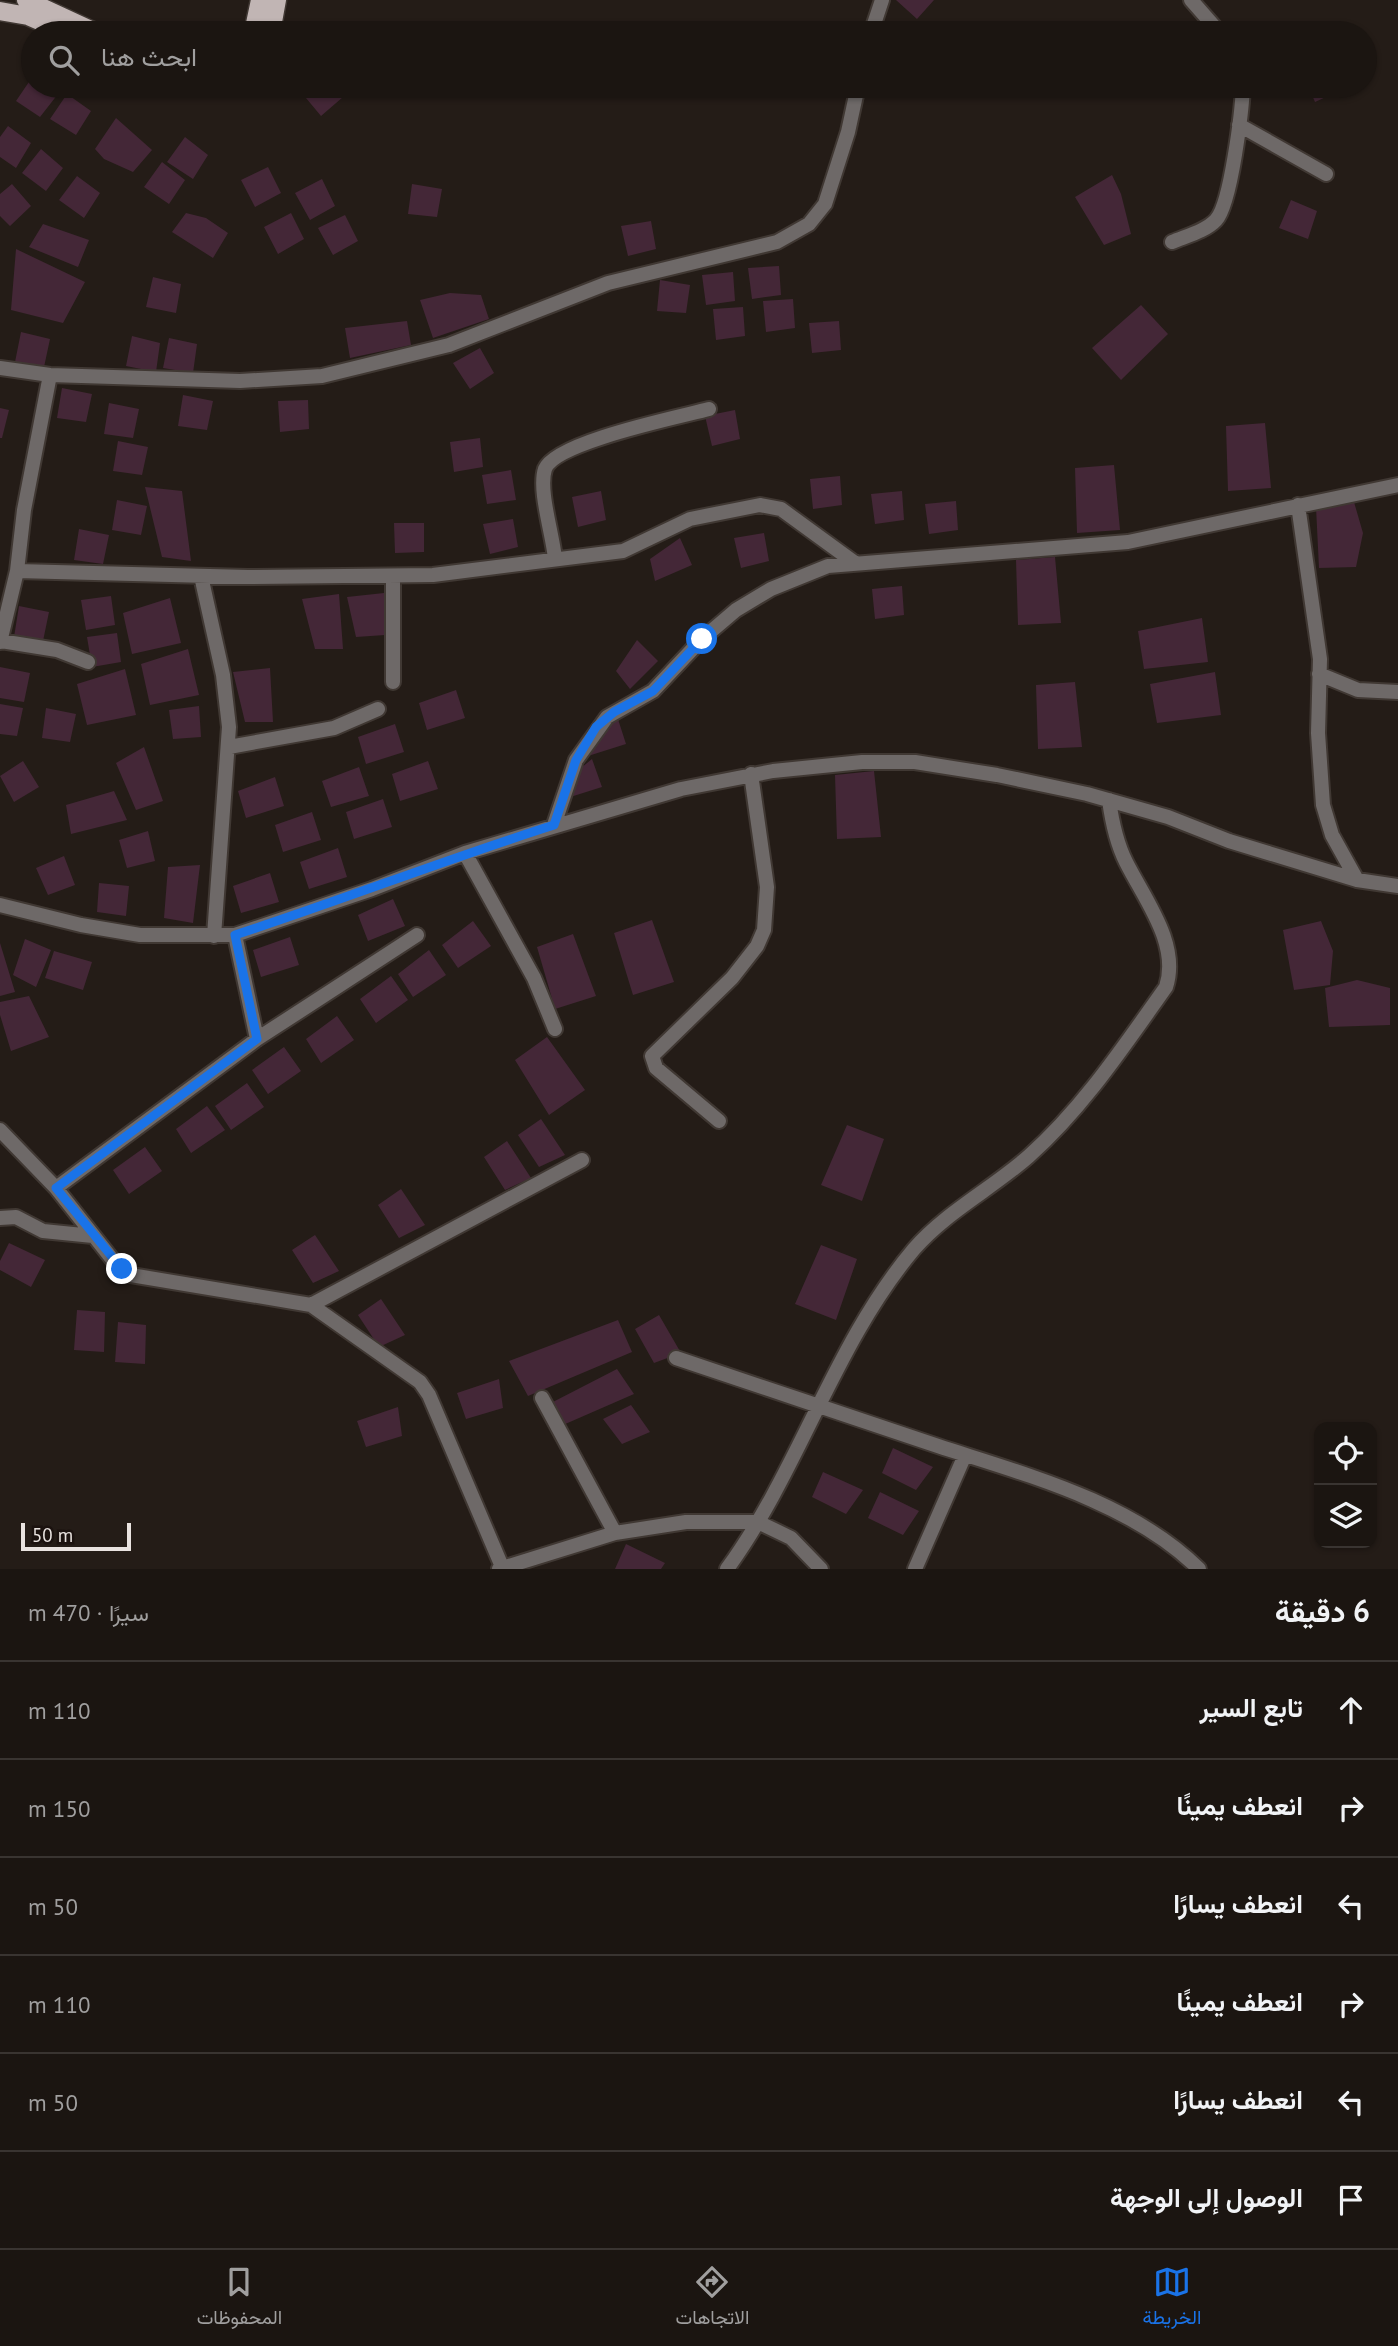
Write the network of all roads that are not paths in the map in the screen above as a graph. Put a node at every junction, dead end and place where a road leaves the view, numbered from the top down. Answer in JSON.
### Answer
{"nodes":[{"id":1,"x":26,"y":0,"type":"edge"},
{"id":2,"x":260,"y":0,"type":"edge"},
{"id":3,"x":277,"y":0,"type":"edge"},
{"id":4,"x":882,"y":0,"type":"edge"},
{"id":5,"x":1191,"y":0,"type":"edge"},
{"id":6,"x":0,"y":11,"type":"edge"},
{"id":7,"x":39,"y":21,"type":"edge"},
{"id":8,"x":71,"y":21,"type":"edge"},
{"id":9,"x":256,"y":21,"type":"edge"},
{"id":10,"x":273,"y":21,"type":"edge"},
{"id":11,"x":875,"y":21,"type":"edge"},
{"id":12,"x":1209,"y":21,"type":"edge"},
{"id":13,"x":855,"y":98,"type":"edge"},
{"id":14,"x":1242,"y":98,"type":"edge"},
{"id":15,"x":1239,"y":125,"type":"junction"},
{"id":16,"x":1326,"y":174,"type":"dead end"},
{"id":17,"x":1172,"y":242,"type":"dead end"},
{"id":18,"x":0,"y":368,"type":"edge"},
{"id":19,"x":50,"y":375,"type":"junction"},
{"id":20,"x":709,"y":409,"type":"dead end"},
{"id":21,"x":1398,"y":485,"type":"edge"},
{"id":22,"x":1298,"y":505,"type":"junction"},
{"id":23,"x":555,"y":559,"type":"junction"},
{"id":24,"x":856,"y":563,"type":"junction"},
{"id":25,"x":16,"y":570,"type":"junction"},
{"id":26,"x":201,"y":576,"type":"junction"},
{"id":27,"x":393,"y":577,"type":"junction"},
{"id":28,"x":0,"y":641,"type":"edge"},
{"id":29,"x":88,"y":662,"type":"dead end"},
{"id":30,"x":1319,"y":674,"type":"junction"},
{"id":31,"x":393,"y":682,"type":"dead end"},
{"id":32,"x":1398,"y":692,"type":"edge"},
{"id":33,"x":378,"y":709,"type":"dead end"},
{"id":34,"x":229,"y":747,"type":"junction"},
{"id":35,"x":751,"y":774,"type":"junction"},
{"id":36,"x":1109,"y":800,"type":"junction"},
{"id":37,"x":554,"y":825,"type":"junction"},
{"id":38,"x":465,"y":853,"type":"junction"},
{"id":39,"x":1357,"y":880,"type":"junction"},
{"id":40,"x":1398,"y":886,"type":"edge"},
{"id":41,"x":0,"y":905,"type":"edge"},
{"id":42,"x":235,"y":935,"type":"junction"},
{"id":43,"x":417,"y":935,"type":"dead end"},
{"id":44,"x":214,"y":936,"type":"junction"},
{"id":45,"x":555,"y":1029,"type":"dead end"},
{"id":46,"x":257,"y":1039,"type":"junction"},
{"id":47,"x":719,"y":1121,"type":"dead end"},
{"id":48,"x":0,"y":1130,"type":"edge"},
{"id":49,"x":582,"y":1160,"type":"dead end"},
{"id":50,"x":56,"y":1188,"type":"junction"},
{"id":51,"x":0,"y":1218,"type":"edge"},
{"id":52,"x":93,"y":1236,"type":"junction"},
{"id":53,"x":311,"y":1305,"type":"junction"},
{"id":54,"x":676,"y":1358,"type":"dead end"},
{"id":55,"x":542,"y":1398,"type":"dead end"},
{"id":56,"x":819,"y":1406,"type":"junction"},
{"id":57,"x":965,"y":1455,"type":"junction"},
{"id":58,"x":758,"y":1522,"type":"junction"},
{"id":59,"x":615,"y":1534,"type":"junction"},
{"id":60,"x":501,"y":1569,"type":"edge"},
{"id":61,"x":727,"y":1569,"type":"edge"},
{"id":62,"x":821,"y":1569,"type":"edge"},
{"id":63,"x":915,"y":1569,"type":"edge"},
{"id":64,"x":1199,"y":1569,"type":"edge"}],
"edges":[{"from":1,"to":8,"type":"main road"},
{"from":2,"to":9,"type":"main road"},
{"from":3,"to":10,"type":"main road"},
{"from":4,"to":11,"type":"street"},
{"from":5,"to":12,"type":"street"},
{"from":6,"to":7,"type":"main road"},
{"from":13,"to":19,"type":"street"},
{"from":14,"to":15,"type":"street"},
{"from":15,"to":16,"type":"street"},
{"from":15,"to":17,"type":"street"},
{"from":18,"to":19,"type":"street"},
{"from":19,"to":25,"type":"street"},
{"from":20,"to":23,"type":"street"},
{"from":21,"to":22,"type":"street"},
{"from":22,"to":24,"type":"street"},
{"from":22,"to":30,"type":"street"},
{"from":23,"to":24,"type":"street"},
{"from":23,"to":27,"type":"street"},
{"from":24,"to":37,"type":"street"},
{"from":25,"to":26,"type":"street"},
{"from":25,"to":28,"type":"street"},
{"from":26,"to":27,"type":"street"},
{"from":26,"to":34,"type":"street"},
{"from":27,"to":31,"type":"street"},
{"from":28,"to":29,"type":"street"},
{"from":30,"to":32,"type":"street"},
{"from":30,"to":39,"type":"street"},
{"from":33,"to":34,"type":"street"},
{"from":34,"to":44,"type":"street"},
{"from":35,"to":36,"type":"street"},
{"from":35,"to":37,"type":"street"},
{"from":35,"to":47,"type":"street"},
{"from":36,"to":39,"type":"street"},
{"from":36,"to":56,"type":"street"},
{"from":37,"to":38,"type":"street"},
{"from":38,"to":42,"type":"street"},
{"from":38,"to":45,"type":"street"},
{"from":39,"to":40,"type":"street"},
{"from":41,"to":44,"type":"street"},
{"from":42,"to":44,"type":"street"},
{"from":42,"to":46,"type":"street"},
{"from":43,"to":46,"type":"street"},
{"from":46,"to":50,"type":"street"},
{"from":48,"to":50,"type":"street"},
{"from":49,"to":53,"type":"street"},
{"from":50,"to":52,"type":"street"},
{"from":51,"to":52,"type":"street"},
{"from":52,"to":53,"type":"street"},
{"from":53,"to":60,"type":"street"},
{"from":54,"to":56,"type":"street"},
{"from":55,"to":59,"type":"street"},
{"from":56,"to":57,"type":"street"},
{"from":56,"to":58,"type":"street"},
{"from":57,"to":63,"type":"street"},
{"from":57,"to":64,"type":"street"},
{"from":58,"to":59,"type":"street"},
{"from":58,"to":61,"type":"street"},
{"from":58,"to":62,"type":"street"},
{"from":59,"to":60,"type":"street"}]}
